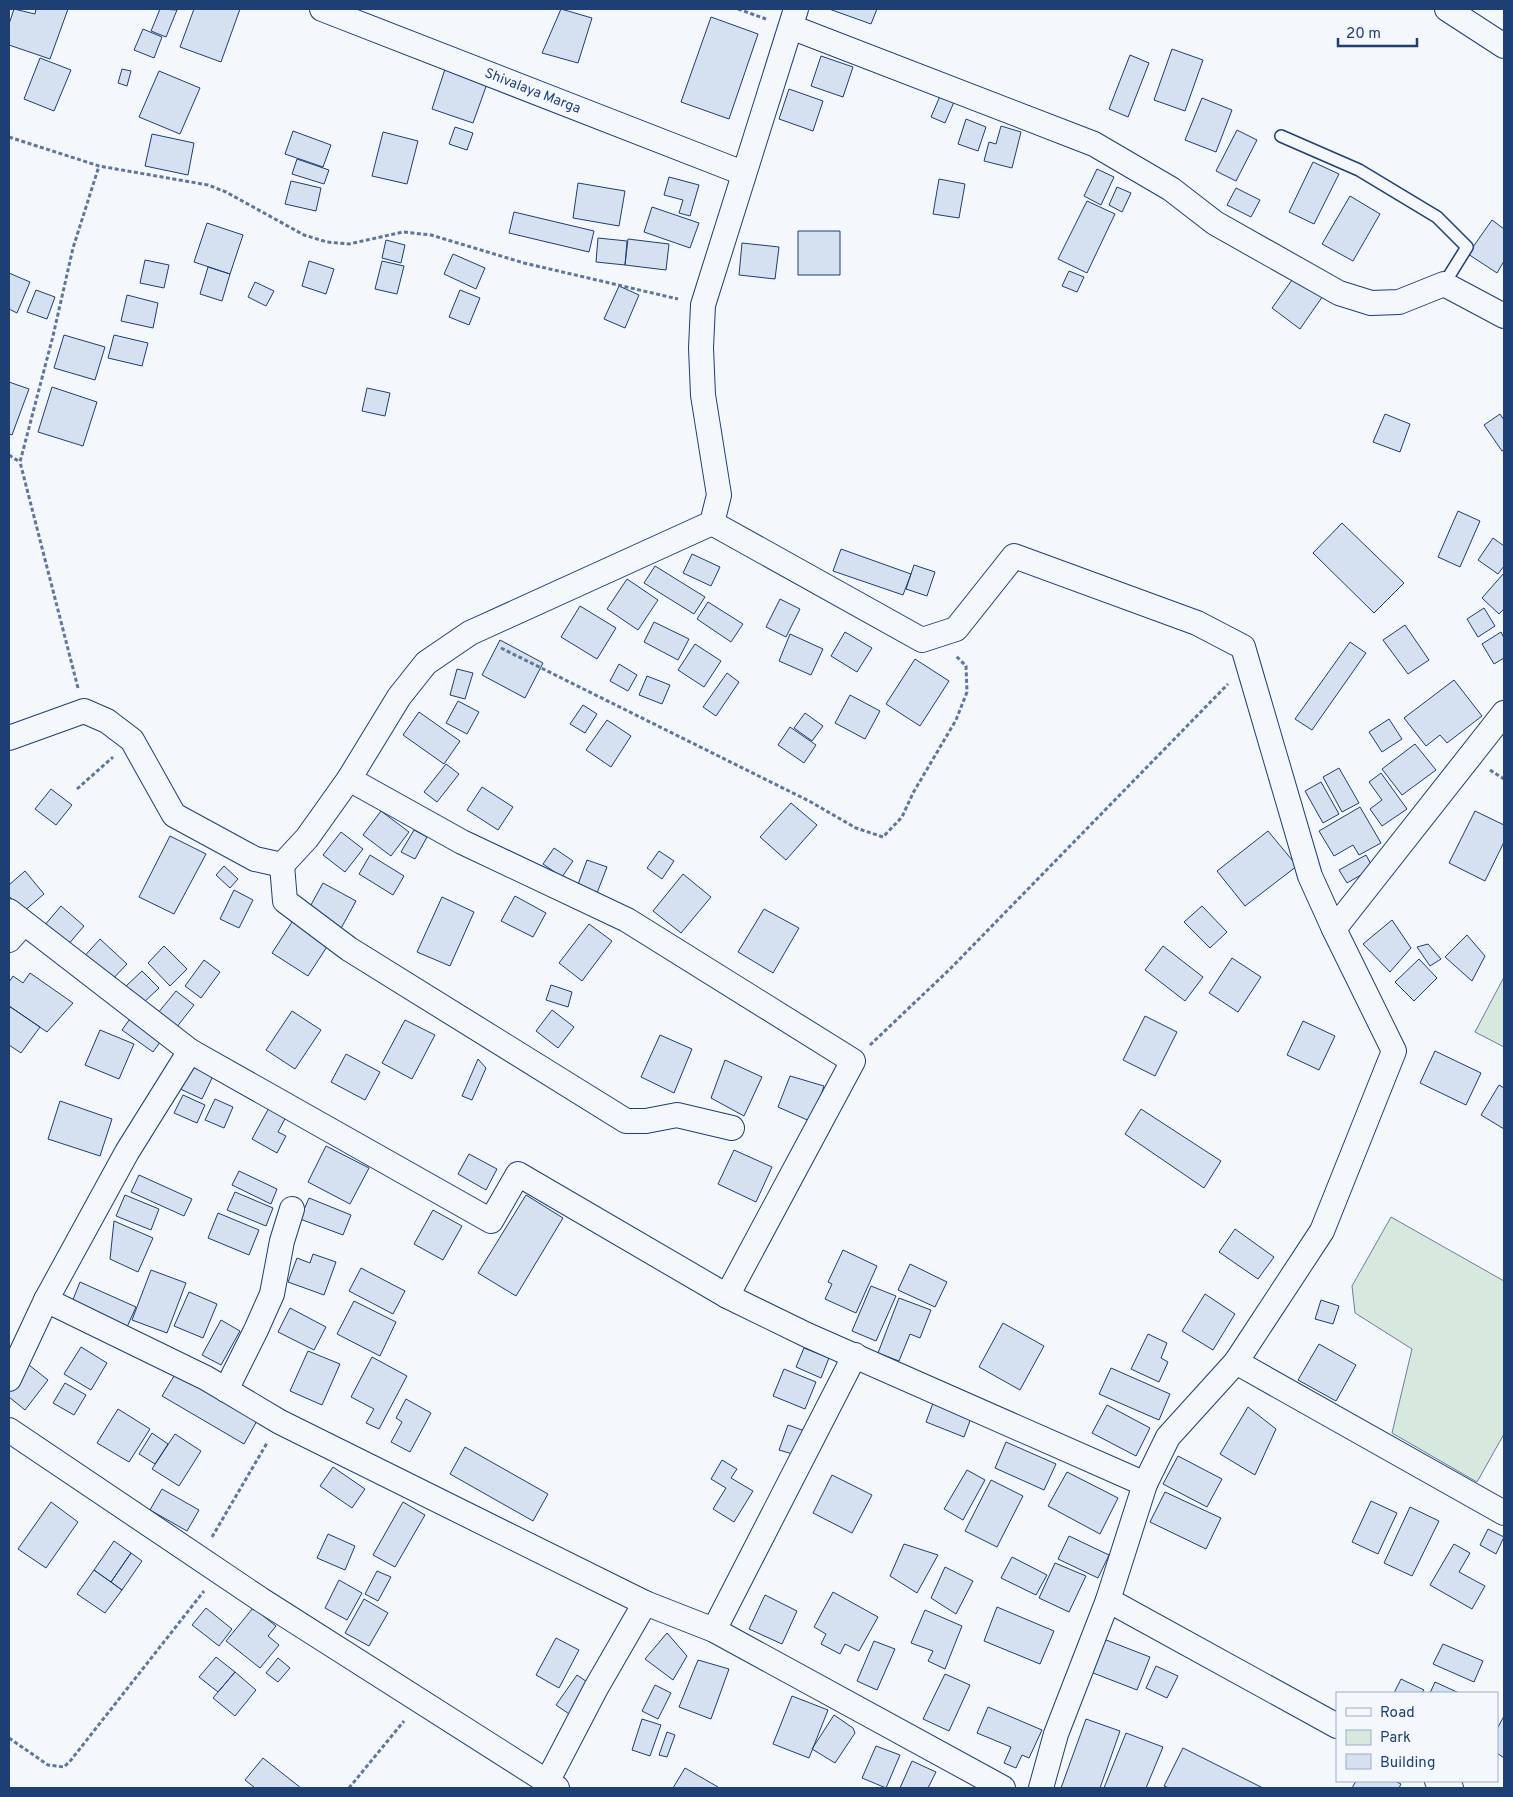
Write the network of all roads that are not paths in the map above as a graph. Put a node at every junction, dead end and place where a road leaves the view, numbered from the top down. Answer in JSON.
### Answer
{"nodes":[{"id":1,"x":322,"y":9,"type":"edge"},
{"id":2,"x":1447,"y":9,"type":"edge"},
{"id":3,"x":793,"y":18,"type":"edge"},
{"id":4,"x":1504,"y":46,"type":"edge"},
{"id":5,"x":1281,"y":136,"type":"dead end"},
{"id":6,"x":743,"y":173,"type":"junction"},
{"id":7,"x":1444,"y":284,"type":"junction"},
{"id":8,"x":1504,"y":316,"type":"edge"},
{"id":9,"x":712,"y":523,"type":"junction"},
{"id":10,"x":1504,"y":713,"type":"edge"},
{"id":11,"x":9,"y":738,"type":"edge"},
{"id":12,"x":349,"y":778,"type":"junction"},
{"id":13,"x":282,"y":865,"type":"junction"},
{"id":14,"x":14,"y":925,"type":"edge"},
{"id":15,"x":1334,"y":929,"type":"junction"},
{"id":16,"x":190,"y":1051,"type":"junction"},
{"id":17,"x":732,"y":1128,"type":"dead end"},
{"id":18,"x":292,"y":1208,"type":"dead end"},
{"id":19,"x":727,"y":1296,"type":"junction"},
{"id":20,"x":46,"y":1300,"type":"junction"},
{"id":21,"x":855,"y":1355,"type":"junction"},
{"id":22,"x":1236,"y":1362,"type":"junction"},
{"id":23,"x":9,"y":1379,"type":"edge"},
{"id":24,"x":226,"y":1390,"type":"junction"},
{"id":25,"x":9,"y":1430,"type":"edge"},
{"id":26,"x":1145,"y":1484,"type":"junction"},
{"id":27,"x":1504,"y":1513,"type":"edge"},
{"id":28,"x":1108,"y":1600,"type":"junction"},
{"id":29,"x":645,"y":1603,"type":"junction"},
{"id":30,"x":714,"y":1630,"type":"junction"},
{"id":31,"x":1336,"y":1725,"type":"edge"},
{"id":32,"x":1439,"y":1782,"type":"edge"},
{"id":33,"x":552,"y":1785,"type":"edge"},
{"id":34,"x":1003,"y":1788,"type":"edge"},
{"id":35,"x":1041,"y":1788,"type":"edge"},
{"id":36,"x":1450,"y":1788,"type":"edge"}],
"edges":[{"from":1,"to":6,"type":"street","name":"Shivalaya Marga"},
{"from":2,"to":4,"type":"street"},
{"from":3,"to":6,"type":"street"},
{"from":3,"to":7,"type":"street"},
{"from":5,"to":7,"type":"lane"},
{"from":6,"to":9,"type":"street"},
{"from":7,"to":8,"type":"street"},
{"from":9,"to":12,"type":"street"},
{"from":9,"to":15,"type":"street"},
{"from":10,"to":15,"type":"street"},
{"from":11,"to":13,"type":"street"},
{"from":12,"to":13,"type":"street"},
{"from":12,"to":19,"type":"street"},
{"from":13,"to":17,"type":"street"},
{"from":14,"to":16,"type":"street"},
{"from":15,"to":22,"type":"street"},
{"from":16,"to":19,"type":"street"},
{"from":16,"to":20,"type":"street"},
{"from":18,"to":24,"type":"street"},
{"from":19,"to":21,"type":"street"},
{"from":20,"to":23,"type":"street"},
{"from":20,"to":24,"type":"street"},
{"from":21,"to":26,"type":"street"},
{"from":21,"to":30,"type":"street"},
{"from":22,"to":26,"type":"street"},
{"from":22,"to":27,"type":"street"},
{"from":24,"to":29,"type":"street"},
{"from":25,"to":33,"type":"street"},
{"from":26,"to":28,"type":"street"},
{"from":28,"to":31,"type":"street"},
{"from":28,"to":35,"type":"street"},
{"from":29,"to":30,"type":"street"},
{"from":29,"to":33,"type":"street"},
{"from":30,"to":34,"type":"street"},
{"from":32,"to":36,"type":"street"}]}
